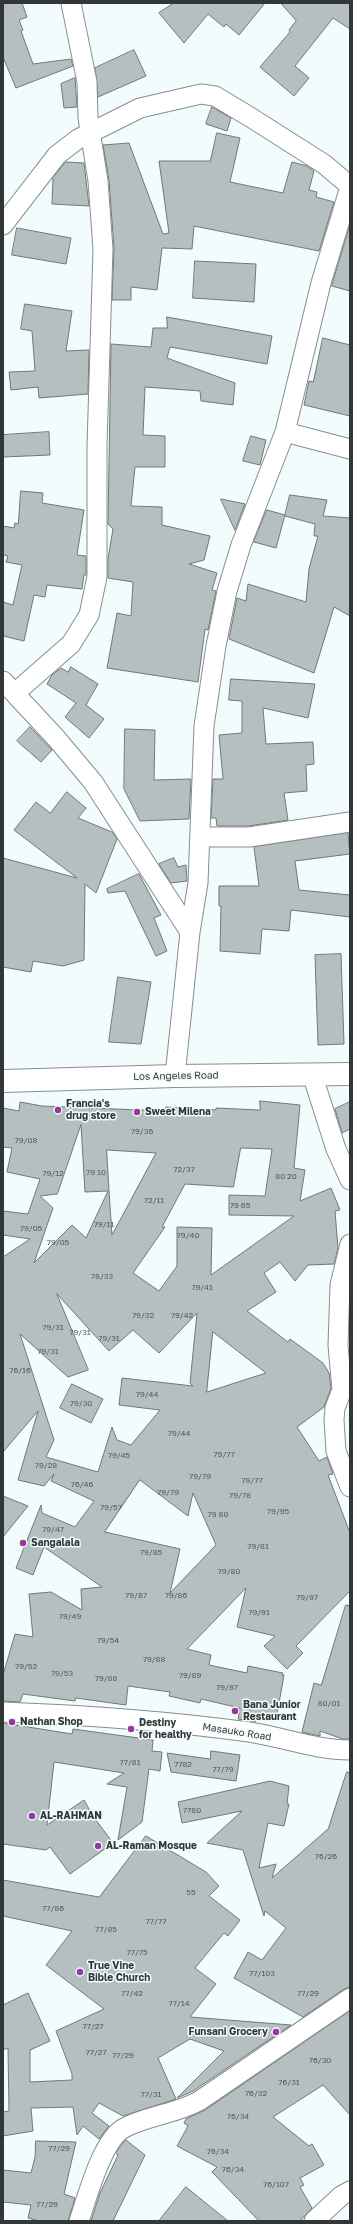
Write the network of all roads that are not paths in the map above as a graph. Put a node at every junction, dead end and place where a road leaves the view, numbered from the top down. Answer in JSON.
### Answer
{"nodes":[{"id":1,"x":72,"y":3,"type":"edge"},
{"id":2,"x":91,"y":131,"type":"junction"},
{"id":3,"x":350,"y":186,"type":"edge"},
{"id":4,"x":3,"y":225,"type":"edge"},
{"id":5,"x":285,"y":432,"type":"junction"},
{"id":6,"x":350,"y":449,"type":"edge"},
{"id":7,"x":9,"y":687,"type":"edge"},
{"id":8,"x":350,"y":822,"type":"edge"},
{"id":9,"x":201,"y":837,"type":"junction"},
{"id":10,"x":190,"y":932,"type":"junction"},
{"id":11,"x":312,"y":1074,"type":"junction"},
{"id":12,"x":350,"y":1074,"type":"edge"},
{"id":13,"x":175,"y":1076,"type":"junction"},
{"id":14,"x":3,"y":1081,"type":"edge"},
{"id":15,"x":350,"y":1180,"type":"edge"},
{"id":16,"x":350,"y":1244,"type":"edge"},
{"id":17,"x":350,"y":1487,"type":"edge"},
{"id":18,"x":3,"y":1712,"type":"edge"},
{"id":19,"x":350,"y":1750,"type":"edge"},
{"id":20,"x":350,"y":1998,"type":"edge"},
{"id":21,"x":350,"y":2191,"type":"edge"},
{"id":22,"x":78,"y":2221,"type":"edge"},
{"id":23,"x":314,"y":2221,"type":"edge"}],
"edges":[{"from":1,"to":2,"type":"street"},
{"from":2,"to":3,"type":"street"},
{"from":2,"to":4,"type":"street"},
{"from":2,"to":7,"type":"street"},
{"from":3,"to":5,"type":"street"},
{"from":5,"to":6,"type":"street"},
{"from":5,"to":9,"type":"street"},
{"from":7,"to":10,"type":"street"},
{"from":8,"to":9,"type":"street"},
{"from":9,"to":10,"type":"street"},
{"from":10,"to":13,"type":"street"},
{"from":11,"to":12,"type":"main road","name":"Los Angeles Road"},
{"from":11,"to":13,"type":"main road","name":"Los Angeles Road"},
{"from":11,"to":15,"type":"street"},
{"from":13,"to":14,"type":"main road","name":"Los Angeles Road"},
{"from":16,"to":17,"type":"street"},
{"from":18,"to":19,"type":"street","name":"Masauko Road"},
{"from":20,"to":22,"type":"street"},
{"from":21,"to":23,"type":"street"}]}
